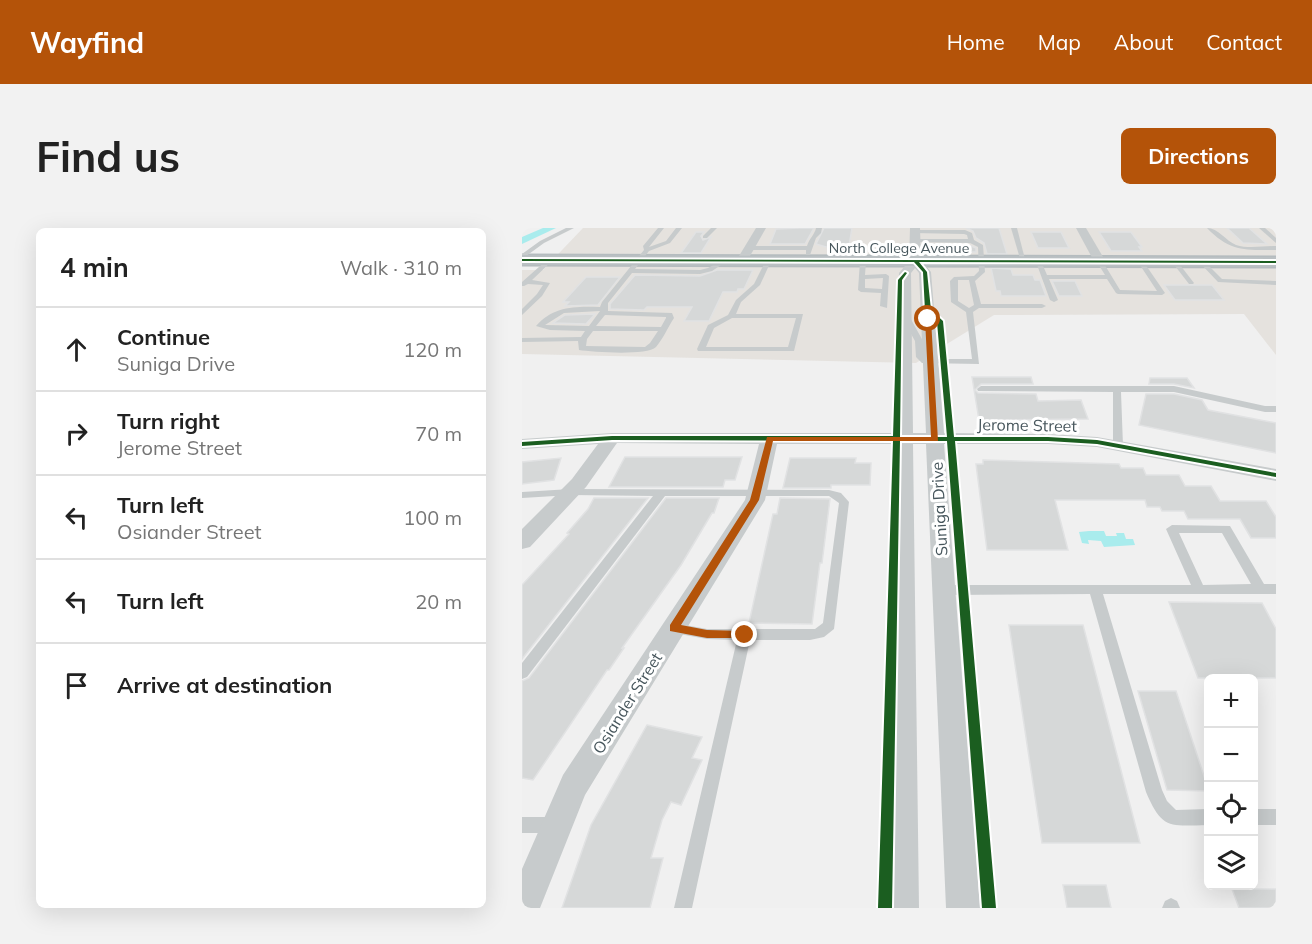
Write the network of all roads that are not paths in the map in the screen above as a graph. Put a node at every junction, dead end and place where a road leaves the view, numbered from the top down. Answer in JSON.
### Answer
{"nodes":[{"id":1,"x":571,"y":228,"type":"edge"},
{"id":2,"x":661,"y":228,"type":"edge"},
{"id":3,"x":679,"y":228,"type":"edge"},
{"id":4,"x":714,"y":228,"type":"edge"},
{"id":5,"x":761,"y":228,"type":"edge"},
{"id":6,"x":819,"y":228,"type":"edge"},
{"id":7,"x":1014,"y":228,"type":"edge"},
{"id":8,"x":1082,"y":228,"type":"edge"},
{"id":9,"x":1210,"y":228,"type":"edge"},
{"id":10,"x":1262,"y":228,"type":"edge"},
{"id":11,"x":915,"y":234,"type":"edge"},
{"id":12,"x":705,"y":237,"type":"dead end"},
{"id":13,"x":1276,"y":241,"type":"edge"},
{"id":14,"x":1238,"y":248,"type":"junction"},
{"id":15,"x":1276,"y":249,"type":"edge"},
{"id":16,"x":808,"y":254,"type":"junction"},
{"id":17,"x":738,"y":256,"type":"junction"},
{"id":18,"x":522,"y":258,"type":"edge"},
{"id":19,"x":550,"y":260,"type":"junction"},
{"id":20,"x":638,"y":260,"type":"junction"},
{"id":21,"x":768,"y":261,"type":"junction"},
{"id":22,"x":915,"y":261,"type":"junction"},
{"id":23,"x":1141,"y":262,"type":"junction"},
{"id":24,"x":1175,"y":262,"type":"junction"},
{"id":25,"x":1202,"y":262,"type":"junction"},
{"id":26,"x":1252,"y":262,"type":"junction"},
{"id":27,"x":1276,"y":262,"type":"edge"},
{"id":28,"x":1036,"y":267,"type":"junction"},
{"id":29,"x":863,"y":269,"type":"junction"},
{"id":30,"x":978,"y":269,"type":"junction"},
{"id":31,"x":1105,"y":269,"type":"junction"},
{"id":32,"x":522,"y":273,"type":"edge"},
{"id":33,"x":536,"y":273,"type":"junction"},
{"id":34,"x":1191,"y":283,"type":"dead end"},
{"id":35,"x":1276,"y":283,"type":"edge"},
{"id":36,"x":524,"y":284,"type":"edge"},
{"id":37,"x":885,"y":291,"type":"junction"},
{"id":38,"x":1054,"y":300,"type":"dead end"},
{"id":39,"x":978,"y":306,"type":"junction"},
{"id":40,"x":1042,"y":306,"type":"dead end"},
{"id":41,"x":603,"y":311,"type":"junction"},
{"id":42,"x":894,"y":311,"type":"junction"},
{"id":43,"x":969,"y":311,"type":"junction"},
{"id":44,"x":522,"y":313,"type":"edge"},
{"id":45,"x":731,"y":316,"type":"junction"},
{"id":46,"x":591,"y":328,"type":"junction"},
{"id":47,"x":663,"y":329,"type":"junction"},
{"id":48,"x":583,"y":339,"type":"junction"},
{"id":49,"x":522,"y":340,"type":"edge"},
{"id":50,"x":931,"y":362,"type":"junction"},
{"id":51,"x":981,"y":389,"type":"dead end"},
{"id":52,"x":1117,"y":389,"type":"junction"},
{"id":53,"x":1276,"y":409,"type":"edge"},
{"id":54,"x":612,"y":438,"type":"junction"},
{"id":55,"x":769,"y":439,"type":"junction"},
{"id":56,"x":904,"y":439,"type":"junction"},
{"id":57,"x":935,"y":439,"type":"junction"},
{"id":58,"x":522,"y":444,"type":"edge"},
{"id":59,"x":1118,"y":446,"type":"junction"},
{"id":60,"x":1276,"y":475,"type":"edge"},
{"id":61,"x":571,"y":492,"type":"junction"},
{"id":62,"x":662,"y":492,"type":"junction"},
{"id":63,"x":757,"y":493,"type":"junction"},
{"id":64,"x":522,"y":495,"type":"edge"},
{"id":65,"x":522,"y":542,"type":"edge"},
{"id":66,"x":1199,"y":589,"type":"junction"},
{"id":67,"x":1260,"y":589,"type":"junction"},
{"id":68,"x":1276,"y":589,"type":"edge"},
{"id":69,"x":944,"y":590,"type":"junction"},
{"id":70,"x":1095,"y":590,"type":"junction"},
{"id":71,"x":674,"y":628,"type":"junction"},
{"id":72,"x":745,"y":635,"type":"junction"},
{"id":73,"x":522,"y":673,"type":"edge"},
{"id":74,"x":1204,"y":817,"type":"edge"},
{"id":75,"x":1258,"y":817,"type":"edge"},
{"id":76,"x":1276,"y":817,"type":"edge"},
{"id":77,"x":522,"y":825,"type":"edge"},
{"id":78,"x":556,"y":825,"type":"junction"},
{"id":79,"x":523,"y":908,"type":"edge"},
{"id":80,"x":683,"y":908,"type":"edge"},
{"id":81,"x":902,"y":908,"type":"edge"},
{"id":82,"x":963,"y":908,"type":"edge"}],
"edges":[{"from":1,"to":18,"type":"lane"},
{"from":2,"to":20,"type":"lane"},
{"from":3,"to":20,"type":"lane"},
{"from":4,"to":12,"type":"lane"},
{"from":5,"to":17,"type":"street"},
{"from":6,"to":16,"type":"lane"},
{"from":7,"to":28,"type":"lane"},
{"from":8,"to":31,"type":"street"},
{"from":9,"to":14,"type":"lane"},
{"from":10,"to":13,"type":"lane"},
{"from":11,"to":22,"type":"street"},
{"from":11,"to":30,"type":"lane"},
{"from":14,"to":15,"type":"lane"},
{"from":14,"to":26,"type":"lane"},
{"from":16,"to":17,"type":"lane"},
{"from":16,"to":21,"type":"highway","name":"North College Avenue"},
{"from":16,"to":29,"type":"highway","name":"North College Avenue"},
{"from":17,"to":20,"type":"highway","name":"North College Avenue"},
{"from":17,"to":21,"type":"highway","name":"North College Avenue"},
{"from":18,"to":19,"type":"highway","name":"North College Avenue"},
{"from":19,"to":20,"type":"highway","name":"North College Avenue"},
{"from":19,"to":33,"type":"lane"},
{"from":20,"to":41,"type":"lane"},
{"from":21,"to":45,"type":"lane"},
{"from":22,"to":29,"type":"highway","name":"North College Avenue"},
{"from":22,"to":30,"type":"highway","name":"North College Avenue"},
{"from":22,"to":42,"type":"street","name":"Suniga Drive"},
{"from":22,"to":50,"type":"street","name":"Suniga Drive"},
{"from":23,"to":24,"type":"highway","name":"North College Avenue"},
{"from":23,"to":31,"type":"highway","name":"North College Avenue"},
{"from":23,"to":31,"type":"lane"},
{"from":24,"to":25,"type":"highway","name":"North College Avenue"},
{"from":24,"to":34,"type":"lane"},
{"from":25,"to":26,"type":"highway","name":"North College Avenue"},
{"from":25,"to":35,"type":"lane"},
{"from":26,"to":27,"type":"highway","name":"North College Avenue"},
{"from":28,"to":30,"type":"highway","name":"North College Avenue"},
{"from":28,"to":31,"type":"highway","name":"North College Avenue"},
{"from":28,"to":38,"type":"lane"},
{"from":29,"to":37,"type":"lane"},
{"from":29,"to":37,"type":"lane"},
{"from":30,"to":39,"type":"lane"},
{"from":30,"to":43,"type":"lane"},
{"from":32,"to":33,"type":"lane"},
{"from":33,"to":36,"type":"lane"},
{"from":36,"to":44,"type":"lane"},
{"from":37,"to":42,"type":"lane"},
{"from":39,"to":40,"type":"lane"},
{"from":39,"to":43,"type":"lane"},
{"from":41,"to":46,"type":"lane"},
{"from":41,"to":46,"type":"lane"},
{"from":41,"to":47,"type":"lane"},
{"from":42,"to":50,"type":"lane"},
{"from":42,"to":56,"type":"street","name":"Suniga Drive"},
{"from":43,"to":50,"type":"lane"},
{"from":45,"to":45,"type":"lane"},
{"from":46,"to":47,"type":"lane"},
{"from":46,"to":48,"type":"lane"},
{"from":47,"to":48,"type":"lane"},
{"from":48,"to":49,"type":"lane"},
{"from":50,"to":57,"type":"street","name":"Suniga Drive"},
{"from":51,"to":52,"type":"lane"},
{"from":52,"to":53,"type":"lane"},
{"from":52,"to":59,"type":"lane"},
{"from":54,"to":55,"type":"street","name":"Jerome Street"},
{"from":54,"to":58,"type":"street","name":"Jerome Street"},
{"from":54,"to":61,"type":"street"},
{"from":55,"to":56,"type":"street","name":"Jerome Street"},
{"from":55,"to":63,"type":"street","name":"Osiander Street"},
{"from":56,"to":57,"type":"street","name":"Jerome Street"},
{"from":56,"to":81,"type":"street","name":"Suniga Drive"},
{"from":57,"to":59,"type":"street","name":"Jerome Street"},
{"from":57,"to":69,"type":"street","name":"Suniga Drive"},
{"from":59,"to":60,"type":"street","name":"Jerome Street"},
{"from":61,"to":62,"type":"lane"},
{"from":61,"to":64,"type":"lane"},
{"from":61,"to":65,"type":"street"},
{"from":62,"to":63,"type":"lane"},
{"from":62,"to":73,"type":"lane"},
{"from":63,"to":71,"type":"street","name":"Osiander Street"},
{"from":63,"to":72,"type":"lane"},
{"from":66,"to":67,"type":"lane"},
{"from":66,"to":67,"type":"lane"},
{"from":66,"to":70,"type":"lane"},
{"from":67,"to":68,"type":"lane"},
{"from":69,"to":70,"type":"lane"},
{"from":69,"to":82,"type":"street","name":"Suniga Drive"},
{"from":70,"to":74,"type":"lane"},
{"from":71,"to":72,"type":"lane"},
{"from":71,"to":78,"type":"street","name":"Osiander Street"},
{"from":72,"to":80,"type":"lane"},
{"from":75,"to":76,"type":"lane"},
{"from":77,"to":78,"type":"lane"},
{"from":78,"to":79,"type":"street","name":"Osiander Street"}]}
